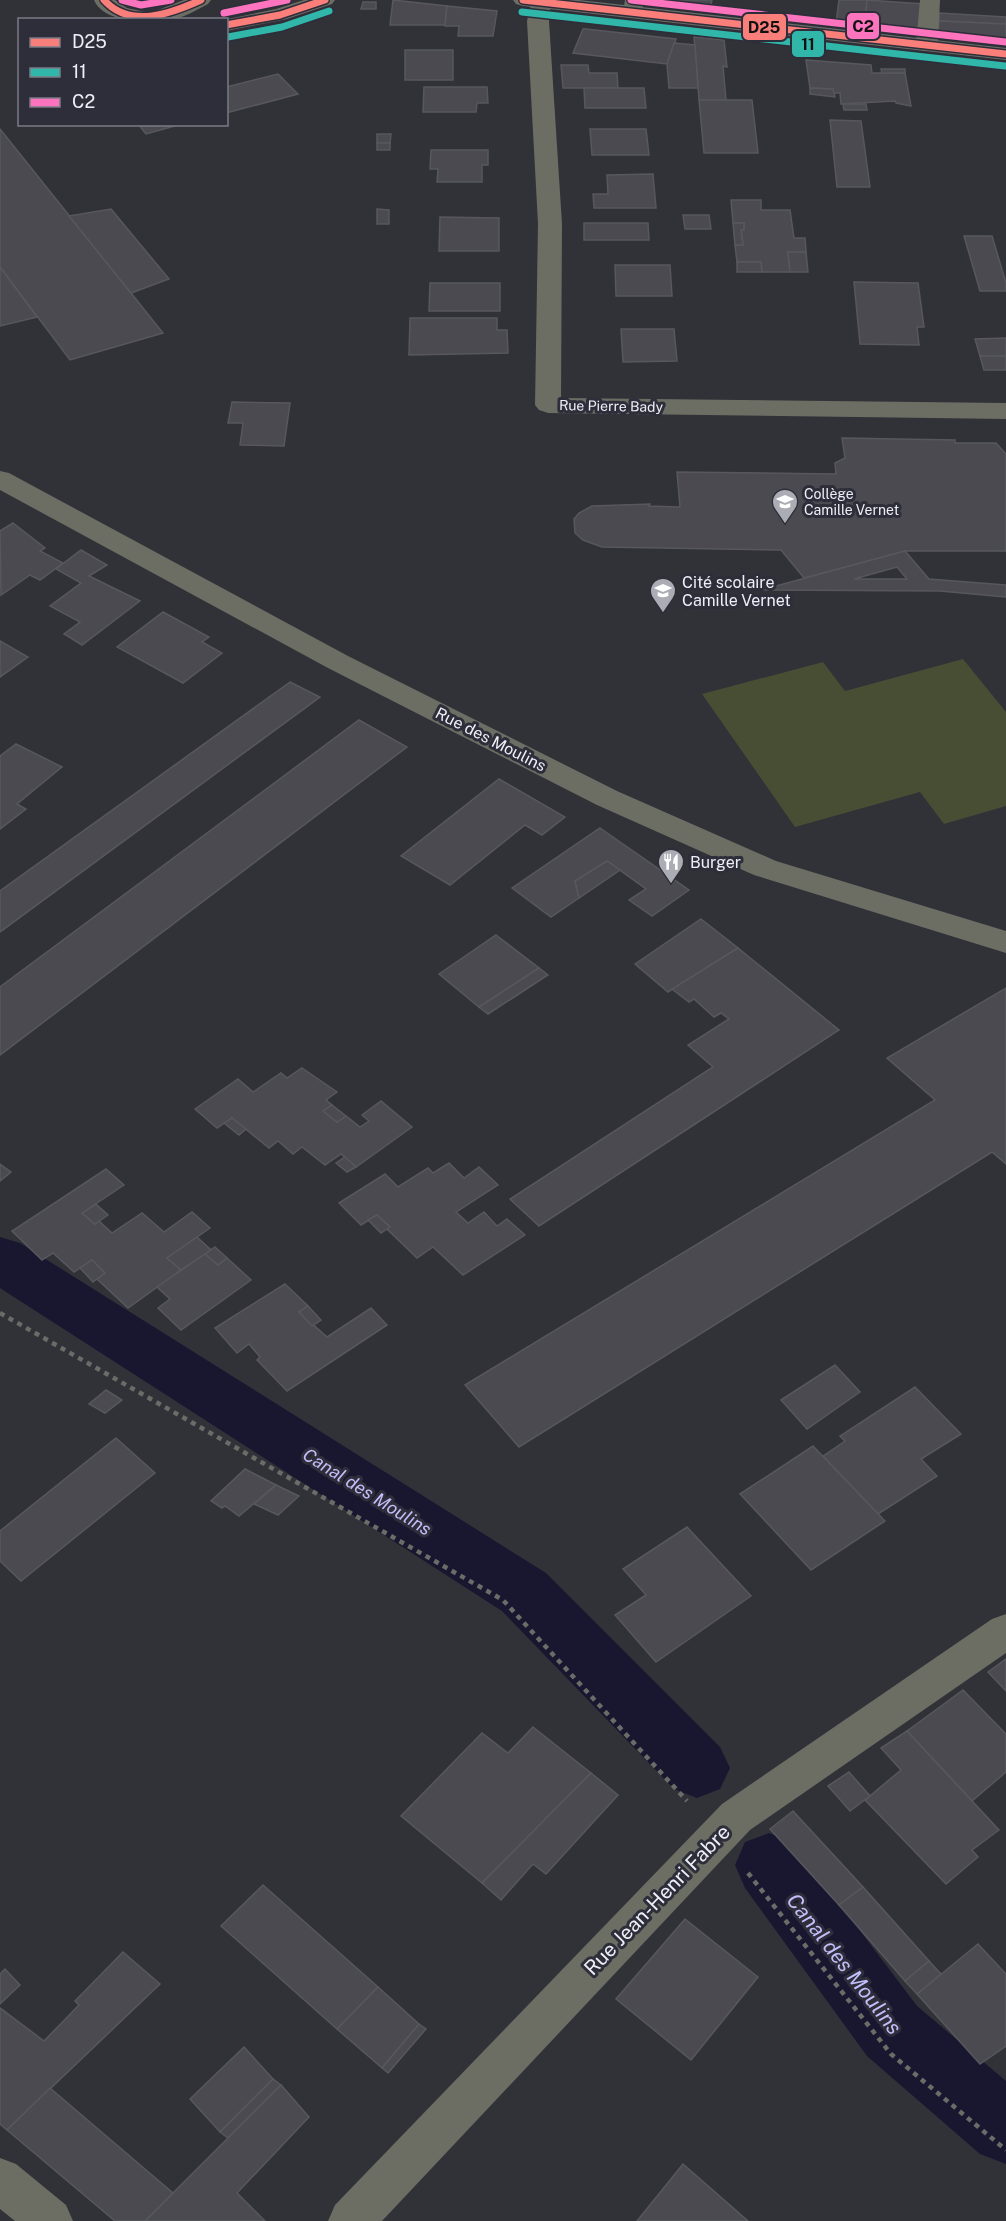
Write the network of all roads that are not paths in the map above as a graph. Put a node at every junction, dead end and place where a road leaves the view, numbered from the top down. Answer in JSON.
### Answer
{"nodes":[{"id":1,"x":104,"y":0,"type":"edge"},
{"id":2,"x":201,"y":0,"type":"edge"},
{"id":3,"x":325,"y":0,"type":"edge"},
{"id":4,"x":930,"y":0,"type":"edge"},
{"id":5,"x":532,"y":1,"type":"edge"},
{"id":6,"x":634,"y":6,"type":"edge"},
{"id":7,"x":148,"y":18,"type":"edge"},
{"id":8,"x":156,"y":18,"type":"edge"},
{"id":9,"x":228,"y":25,"type":"edge"},
{"id":10,"x":927,"y":45,"type":"junction"},
{"id":11,"x":1006,"y":54,"type":"edge"},
{"id":12,"x":1006,"y":411,"type":"edge"},
{"id":13,"x":0,"y":480,"type":"edge"},
{"id":14,"x":1006,"y":942,"type":"edge"},
{"id":15,"x":1006,"y":1631,"type":"edge"},
{"id":16,"x":0,"y":2180,"type":"edge"},
{"id":17,"x":50,"y":2221,"type":"edge"},
{"id":18,"x":351,"y":2221,"type":"edge"}],
"edges":[{"from":1,"to":7,"type":"street"},
{"from":2,"to":8,"type":"street"},
{"from":3,"to":9,"type":"street"},
{"from":4,"to":10,"type":"street"},
{"from":5,"to":6,"type":"main road"},
{"from":5,"to":12,"type":"street","name":"Rue Pierre Bady"},
{"from":6,"to":10,"type":"main road"},
{"from":10,"to":11,"type":"main road"},
{"from":13,"to":14,"type":"street","name":"Rue des Moulins"},
{"from":15,"to":18,"type":"street","name":"Rue Jean-Henri Fabre"},
{"from":16,"to":17,"type":"street"}]}
